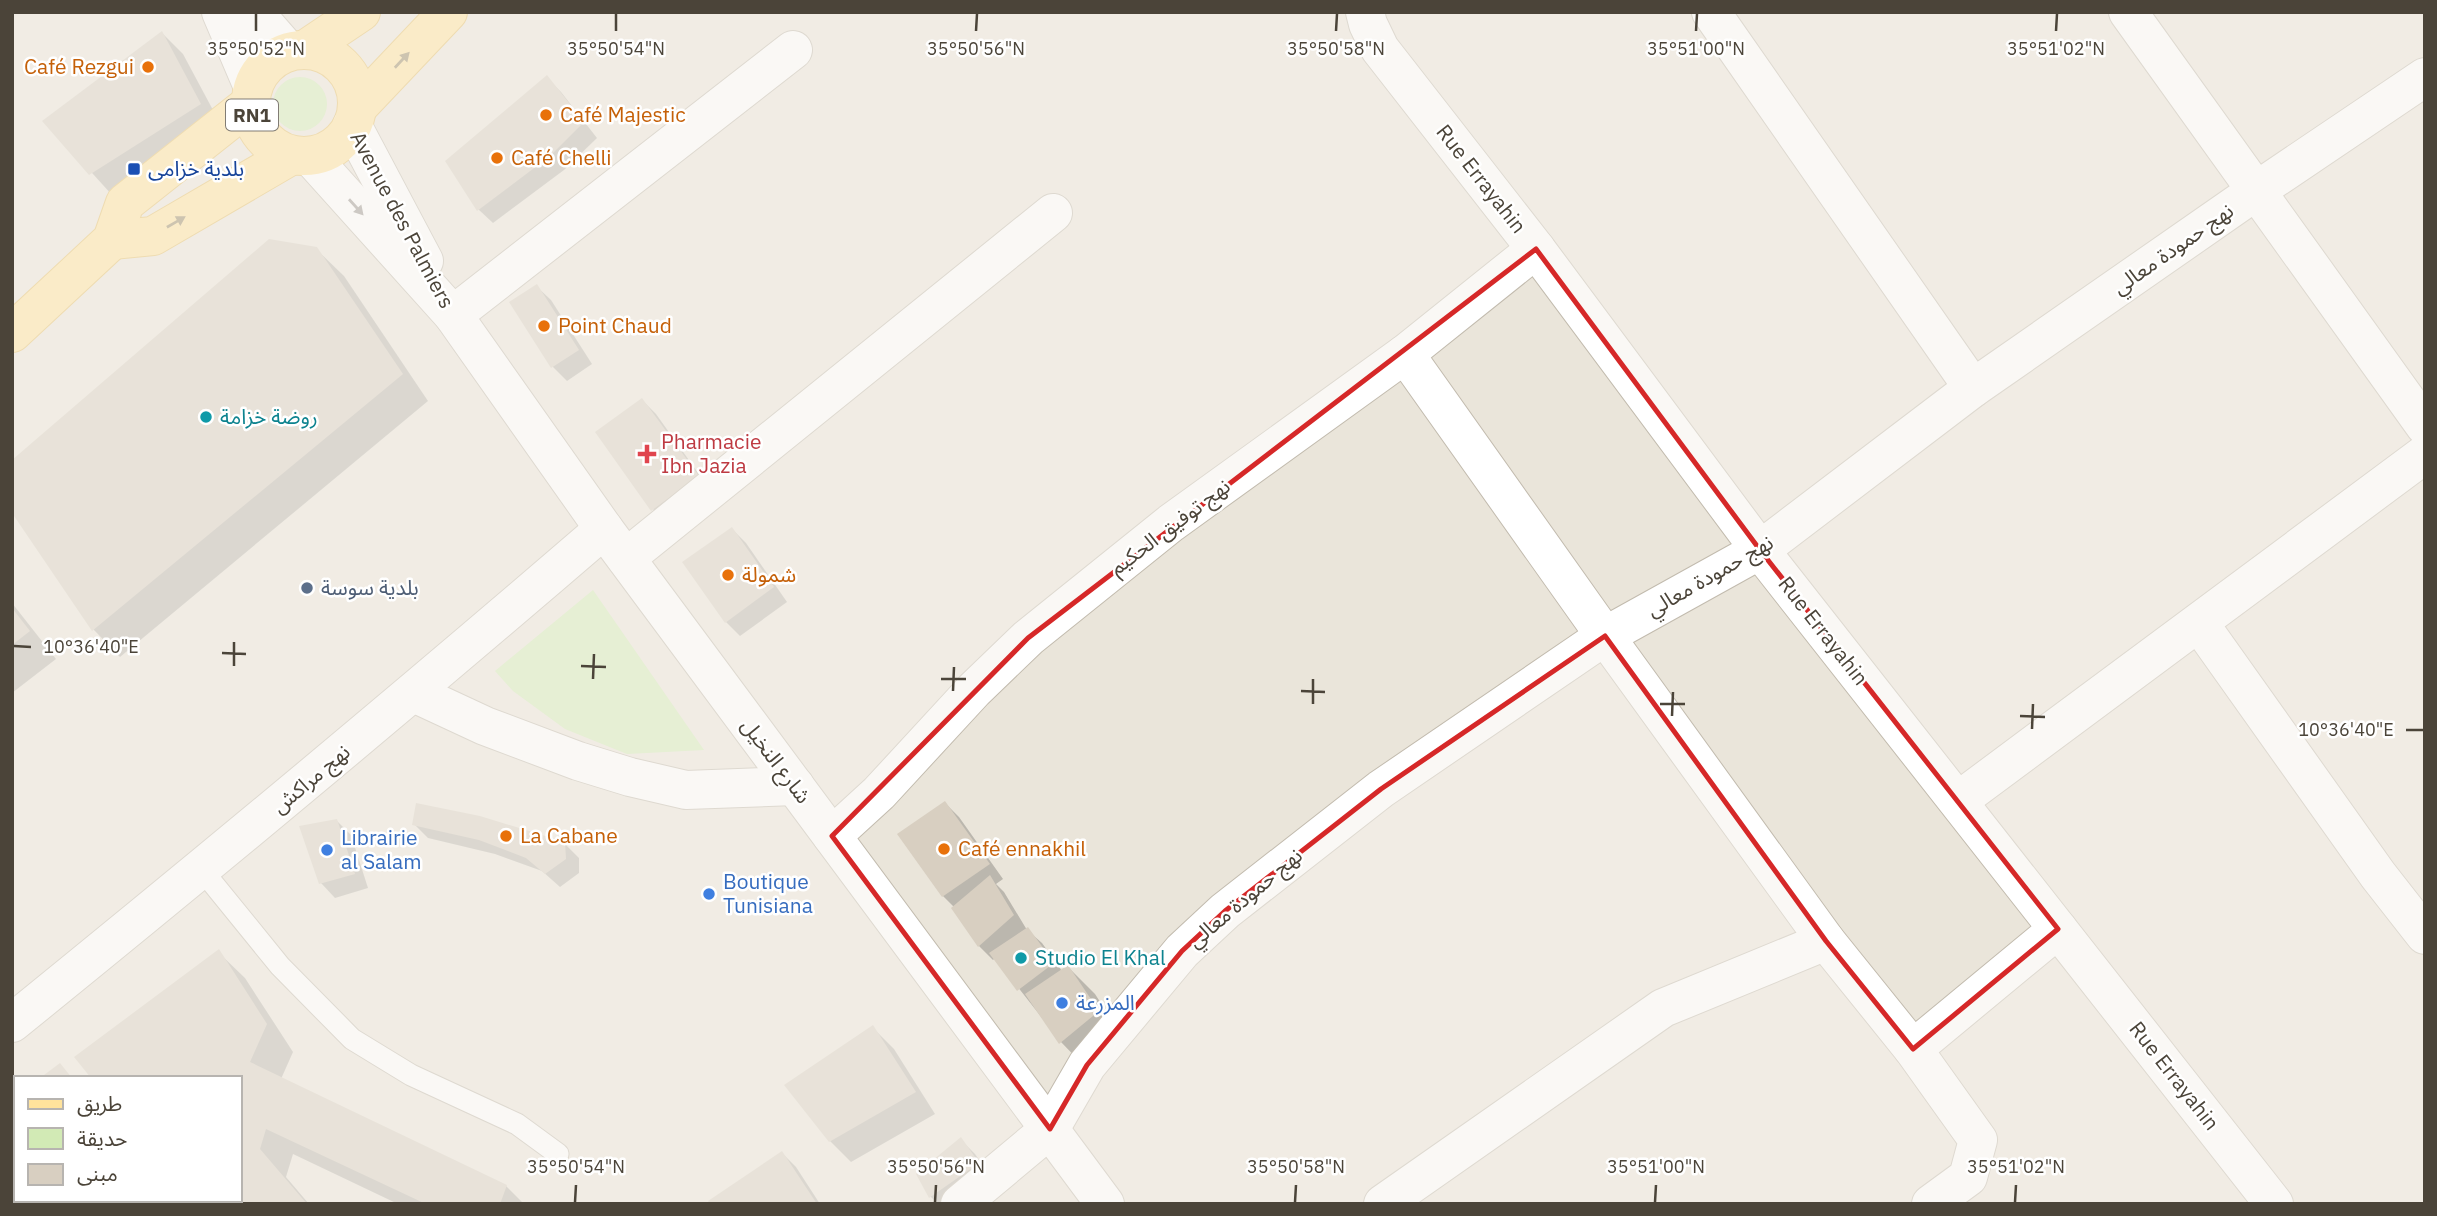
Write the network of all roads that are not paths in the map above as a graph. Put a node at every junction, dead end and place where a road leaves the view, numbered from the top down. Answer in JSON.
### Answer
{"nodes":[{"id":1,"x":221,"y":12,"type":"edge"},
{"id":2,"x":254,"y":12,"type":"edge"},
{"id":3,"x":361,"y":12,"type":"edge"},
{"id":4,"x":448,"y":12,"type":"edge"},
{"id":5,"x":1365,"y":12,"type":"edge"},
{"id":6,"x":1711,"y":12,"type":"edge"},
{"id":7,"x":2128,"y":12,"type":"edge"},
{"id":8,"x":297,"y":50,"type":"junction"},
{"id":9,"x":793,"y":50,"type":"dead end"},
{"id":10,"x":2425,"y":78,"type":"edge"},
{"id":11,"x":251,"y":95,"type":"junction"},
{"id":12,"x":354,"y":117,"type":"junction"},
{"id":13,"x":301,"y":156,"type":"junction"},
{"id":14,"x":2256,"y":191,"type":"junction"},
{"id":15,"x":1053,"y":213,"type":"dead end"},
{"id":16,"x":112,"y":240,"type":"junction"},
{"id":17,"x":1536,"y":248,"type":"junction"},
{"id":18,"x":453,"y":315,"type":"junction"},
{"id":19,"x":12,"y":333,"type":"edge"},
{"id":20,"x":1405,"y":354,"type":"junction"},
{"id":21,"x":1973,"y":388,"type":"junction"},
{"id":22,"x":2425,"y":425,"type":"edge"},
{"id":23,"x":2425,"y":454,"type":"edge"},
{"id":24,"x":615,"y":544,"type":"junction"},
{"id":25,"x":1760,"y":550,"type":"junction"},
{"id":26,"x":2199,"y":623,"type":"junction"},
{"id":27,"x":1605,"y":636,"type":"junction"},
{"id":28,"x":414,"y":693,"type":"junction"},
{"id":29,"x":795,"y":786,"type":"junction"},
{"id":30,"x":1958,"y":801,"type":"junction"},
{"id":31,"x":832,"y":836,"type":"junction"},
{"id":32,"x":202,"y":870,"type":"junction"},
{"id":33,"x":2058,"y":929,"type":"junction"},
{"id":34,"x":2425,"y":935,"type":"edge"},
{"id":35,"x":1826,"y":940,"type":"junction"},
{"id":36,"x":12,"y":1023,"type":"edge"},
{"id":37,"x":1913,"y":1049,"type":"junction"},
{"id":38,"x":1050,"y":1129,"type":"junction"},
{"id":39,"x":558,"y":1154,"type":"dead end"},
{"id":40,"x":960,"y":1204,"type":"edge"},
{"id":41,"x":1105,"y":1204,"type":"edge"},
{"id":42,"x":1382,"y":1204,"type":"edge"},
{"id":43,"x":1931,"y":1204,"type":"edge"},
{"id":44,"x":2274,"y":1204,"type":"edge"}],
"edges":[{"from":1,"to":11,"type":"street"},
{"from":2,"to":8,"type":"street"},
{"from":3,"to":8,"type":"main road","number":"RN1"},
{"from":12,"to":4,"type":"main road","number":"RN1","one_way":true},
{"from":5,"to":17,"type":"street","name":"Rue Errayahin"},
{"from":6,"to":21,"type":"street"},
{"from":7,"to":14,"type":"street"},
{"from":8,"to":11,"type":"main road","number":"RN1"},
{"from":8,"to":12,"type":"main road"},
{"from":9,"to":18,"type":"street"},
{"from":10,"to":14,"type":"street","name":"نهج حمودة معالي"},
{"from":11,"to":13,"type":"main road","number":"RN1"},
{"from":11,"to":16,"type":"main road","number":"RN1"},
{"from":12,"to":13,"type":"main road","number":"RN1"},
{"from":12,"to":18,"type":"street","name":"Avenue des Palmiers"},
{"from":16,"to":13,"type":"main road","number":"RN1","one_way":true},
{"from":13,"to":18,"type":"street","name":"Avenue des Palmiers","one_way":true},
{"from":14,"to":21,"type":"street","name":"نهج حمودة معالي"},
{"from":14,"to":22,"type":"street"},
{"from":15,"to":24,"type":"street","name":"نهج مراكش"},
{"from":16,"to":19,"type":"main road","number":"RN1"},
{"from":17,"to":20,"type":"street","name":"نهج توفيق الحكيم"},
{"from":17,"to":25,"type":"street","name":"Rue Errayahin"},
{"from":18,"to":24,"type":"street","name":"شارع النخيل"},
{"from":20,"to":27,"type":"street"},
{"from":20,"to":31,"type":"street","name":"نهج توفيق الحكيم"},
{"from":21,"to":25,"type":"street","name":"نهج حمودة معالي"},
{"from":23,"to":26,"type":"street"},
{"from":24,"to":28,"type":"street","name":"نهج مراكش"},
{"from":24,"to":29,"type":"street","name":"شارع النخيل"},
{"from":25,"to":27,"type":"street","name":"نهج حمودة معالي"},
{"from":25,"to":30,"type":"street","name":"Rue Errayahin"},
{"from":26,"to":30,"type":"street"},
{"from":26,"to":34,"type":"street"},
{"from":27,"to":35,"type":"street"},
{"from":27,"to":38,"type":"street","name":"نهج حمودة معالي"},
{"from":28,"to":29,"type":"street"},
{"from":28,"to":32,"type":"street","name":"نهج مراكش"},
{"from":29,"to":31,"type":"street","name":"شارع النخيل"},
{"from":30,"to":33,"type":"street","name":"Rue Errayahin"},
{"from":31,"to":38,"type":"street","name":"شارع النخيل"},
{"from":32,"to":36,"type":"street","name":"نهج مراكش"},
{"from":32,"to":39,"type":"lane"},
{"from":33,"to":37,"type":"street"},
{"from":33,"to":44,"type":"street","name":"Rue Errayahin"},
{"from":35,"to":37,"type":"street"},
{"from":35,"to":42,"type":"street"},
{"from":37,"to":43,"type":"street"},
{"from":38,"to":40,"type":"street"},
{"from":38,"to":41,"type":"street","name":"شارع النخيل"}]}
